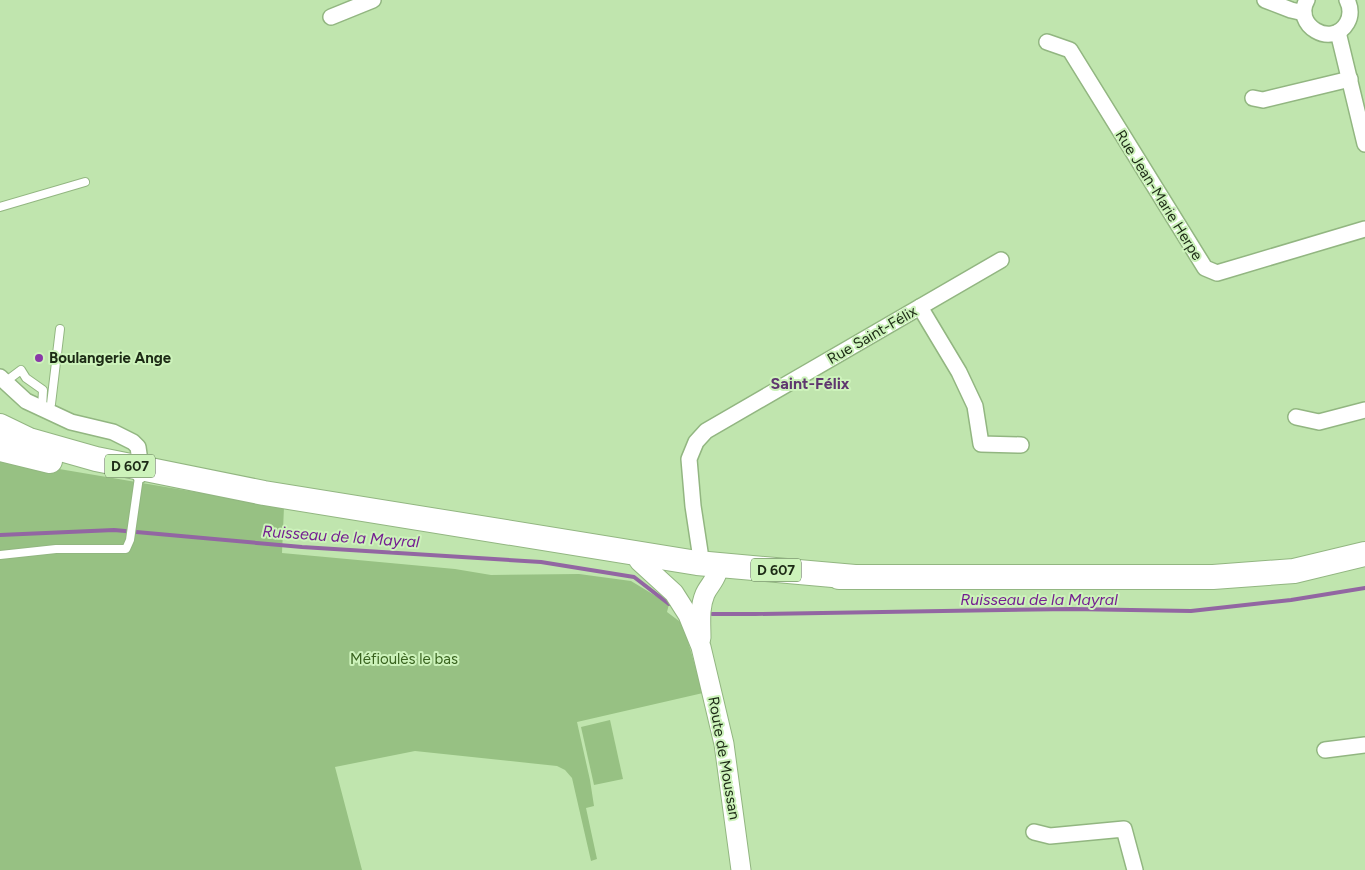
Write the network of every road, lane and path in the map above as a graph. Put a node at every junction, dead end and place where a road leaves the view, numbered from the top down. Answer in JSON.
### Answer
{"nodes":[{"id":1,"x":373,"y":0,"type":"edge"},
{"id":2,"x":1265,"y":0,"type":"edge"},
{"id":3,"x":1306,"y":6,"type":"edge"},
{"id":4,"x":1354,"y":8,"type":"edge"},
{"id":5,"x":332,"y":17,"type":"dead end"},
{"id":6,"x":1338,"y":32,"type":"junction"},
{"id":7,"x":1047,"y":42,"type":"dead end"},
{"id":8,"x":1350,"y":79,"type":"junction"},
{"id":9,"x":1253,"y":98,"type":"dead end"},
{"id":10,"x":1365,"y":144,"type":"edge"},
{"id":11,"x":85,"y":182,"type":"dead end"},
{"id":12,"x":0,"y":208,"type":"edge"},
{"id":13,"x":1365,"y":228,"type":"edge"},
{"id":14,"x":1001,"y":260,"type":"dead end"},
{"id":15,"x":920,"y":307,"type":"junction"},
{"id":16,"x":60,"y":329,"type":"dead end"},
{"id":17,"x":3,"y":379,"type":"edge"},
{"id":18,"x":44,"y":409,"type":"junction"},
{"id":19,"x":1365,"y":410,"type":"edge"},
{"id":20,"x":1296,"y":417,"type":"dead end"},
{"id":21,"x":0,"y":426,"type":"edge"},
{"id":22,"x":1021,"y":446,"type":"dead end"},
{"id":23,"x":0,"y":449,"type":"edge"},
{"id":24,"x":140,"y":473,"type":"junction"},
{"id":25,"x":547,"y":539,"type":"junction"},
{"id":26,"x":1365,"y":547,"type":"edge"},
{"id":27,"x":1365,"y":554,"type":"edge"},
{"id":28,"x":0,"y":555,"type":"edge"},
{"id":29,"x":1342,"y":559,"type":"junction"},
{"id":30,"x":639,"y":561,"type":"junction"},
{"id":31,"x":707,"y":568,"type":"junction"},
{"id":32,"x":701,"y":647,"type":"junction"},
{"id":33,"x":1365,"y":745,"type":"edge"},
{"id":34,"x":1325,"y":750,"type":"dead end"},
{"id":35,"x":1034,"y":832,"type":"dead end"},
{"id":36,"x":741,"y":870,"type":"edge"},
{"id":37,"x":1135,"y":870,"type":"edge"}],
"edges":[{"from":1,"to":5,"type":"street"},
{"from":2,"to":3,"type":"street"},
{"from":3,"to":6,"type":"street"},
{"from":4,"to":6,"type":"street"},
{"from":6,"to":8,"type":"street"},
{"from":7,"to":13,"type":"street","name":"Rue Jean-Marie Herpe"},
{"from":8,"to":9,"type":"street"},
{"from":8,"to":10,"type":"street"},
{"from":11,"to":12,"type":"lane"},
{"from":14,"to":15,"type":"street","name":"Rue Saint-Félix"},
{"from":15,"to":22,"type":"street"},
{"from":15,"to":31,"type":"street","name":"Rue Saint-Félix"},
{"from":16,"to":18,"type":"lane"},
{"from":17,"to":18,"type":"street"},
{"from":18,"to":24,"type":"street"},
{"from":19,"to":20,"type":"street"},
{"from":21,"to":24,"type":"main road","number":"D 607"},
{"from":23,"to":24,"type":"main road","number":"D 607"},
{"from":24,"to":25,"type":"main road","number":"D 607"},
{"from":24,"to":28,"type":"lane"},
{"from":25,"to":30,"type":"main road","number":"D 607"},
{"from":25,"to":31,"type":"main road","number":"D 607"},
{"from":26,"to":29,"type":"main road","number":"D 607"},
{"from":27,"to":29,"type":"main road","number":"D 607"},
{"from":29,"to":31,"type":"main road","number":"D 607"},
{"from":30,"to":31,"type":"main road","number":"D 607"},
{"from":30,"to":32,"type":"street"},
{"from":31,"to":32,"type":"street"},
{"from":32,"to":36,"type":"street","name":"Route de Moussan"},
{"from":33,"to":34,"type":"street"},
{"from":35,"to":37,"type":"street"}]}
